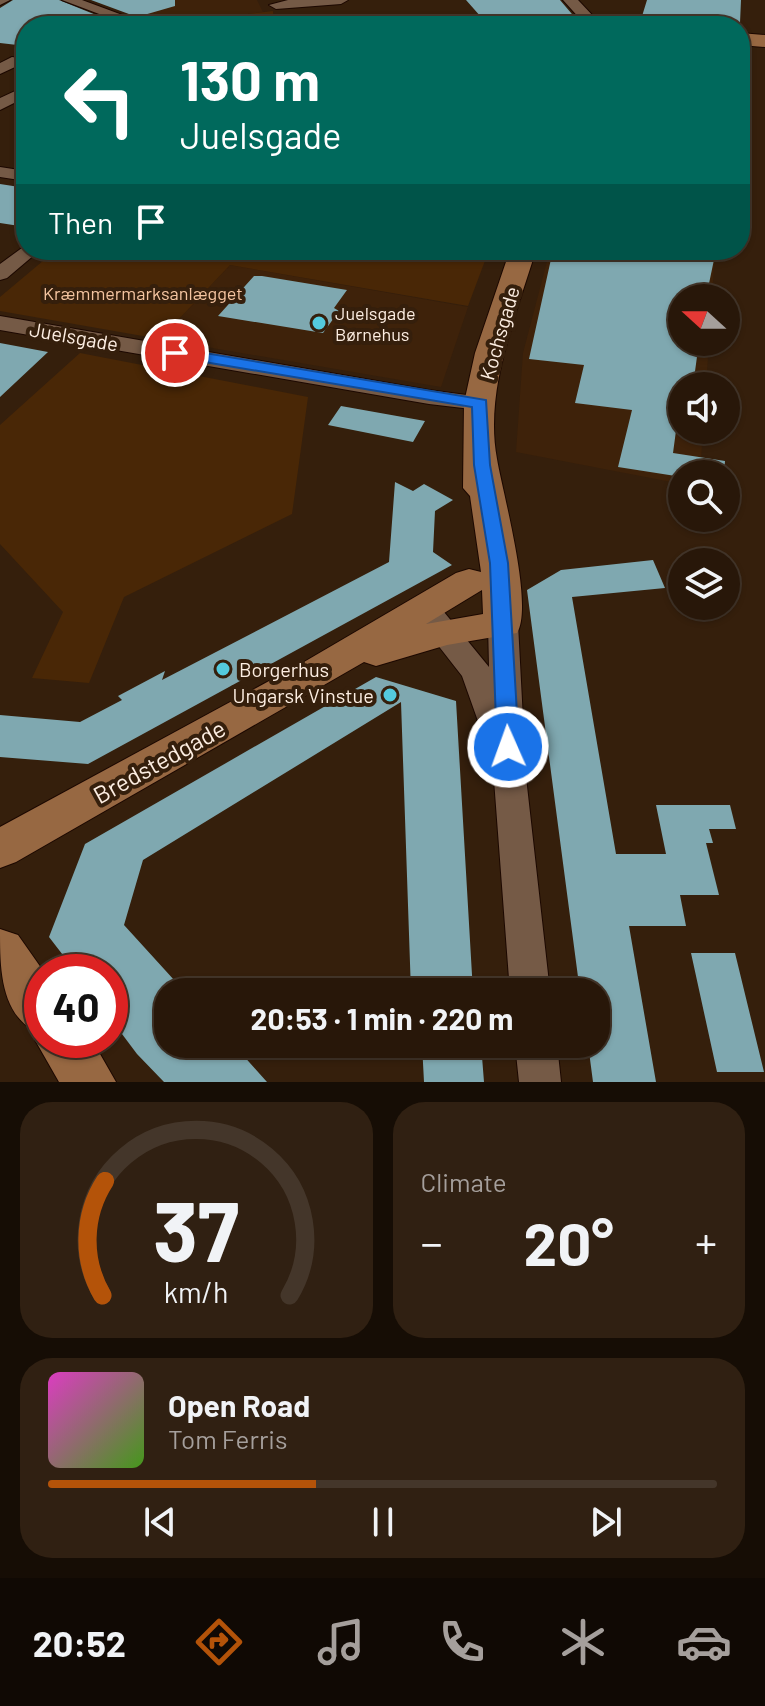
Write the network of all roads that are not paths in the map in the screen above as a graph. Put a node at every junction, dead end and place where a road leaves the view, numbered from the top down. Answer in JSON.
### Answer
{"nodes":[{"id":1,"x":69,"y":0,"type":"edge"},
{"id":2,"x":341,"y":0,"type":"edge"},
{"id":3,"x":570,"y":0,"type":"edge"},
{"id":4,"x":275,"y":2,"type":"edge"},
{"id":5,"x":116,"y":16,"type":"edge"},
{"id":6,"x":585,"y":16,"type":"edge"},
{"id":7,"x":18,"y":260,"type":"edge"},
{"id":8,"x":520,"y":260,"type":"edge"},
{"id":9,"x":0,"y":274,"type":"edge"},
{"id":10,"x":0,"y":323,"type":"edge"},
{"id":11,"x":480,"y":403,"type":"junction"},
{"id":12,"x":491,"y":598,"type":"junction"},
{"id":13,"x":434,"y":620,"type":"junction"},
{"id":14,"x":509,"y":777,"type":"junction"},
{"id":15,"x":0,"y":849,"type":"edge"},
{"id":16,"x":0,"y":950,"type":"edge"},
{"id":17,"x":529,"y":978,"type":"edge"},
{"id":18,"x":24,"y":985,"type":"edge"},
{"id":19,"x":74,"y":1058,"type":"edge"},
{"id":20,"x":537,"y":1058,"type":"edge"},
{"id":21,"x":89,"y":1082,"type":"edge"},
{"id":22,"x":540,"y":1082,"type":"edge"}],
"edges":[{"from":1,"to":5,"type":"street"},
{"from":2,"to":4,"type":"street"},
{"from":3,"to":6,"type":"street"},
{"from":7,"to":9,"type":"street"},
{"from":8,"to":11,"type":"main road","name":"Kochsgade"},
{"from":10,"to":11,"type":"street","name":"Juelsgade"},
{"from":11,"to":12,"type":"main road","name":"Kochsgade"},
{"from":12,"to":13,"type":"main road","name":"Bredstedgade"},
{"from":12,"to":13,"type":"main road","name":"Bredstedgade"},
{"from":12,"to":14,"type":"street","name":"Kochsgade"},
{"from":13,"to":14,"type":"street","name":"Kochsgade"},
{"from":13,"to":15,"type":"main road","name":"Bredstedgade"},
{"from":14,"to":17,"type":"street","name":"Kochsgade"},
{"from":16,"to":18,"type":"main road"},
{"from":19,"to":21,"type":"main road"},
{"from":20,"to":22,"type":"street"}]}
